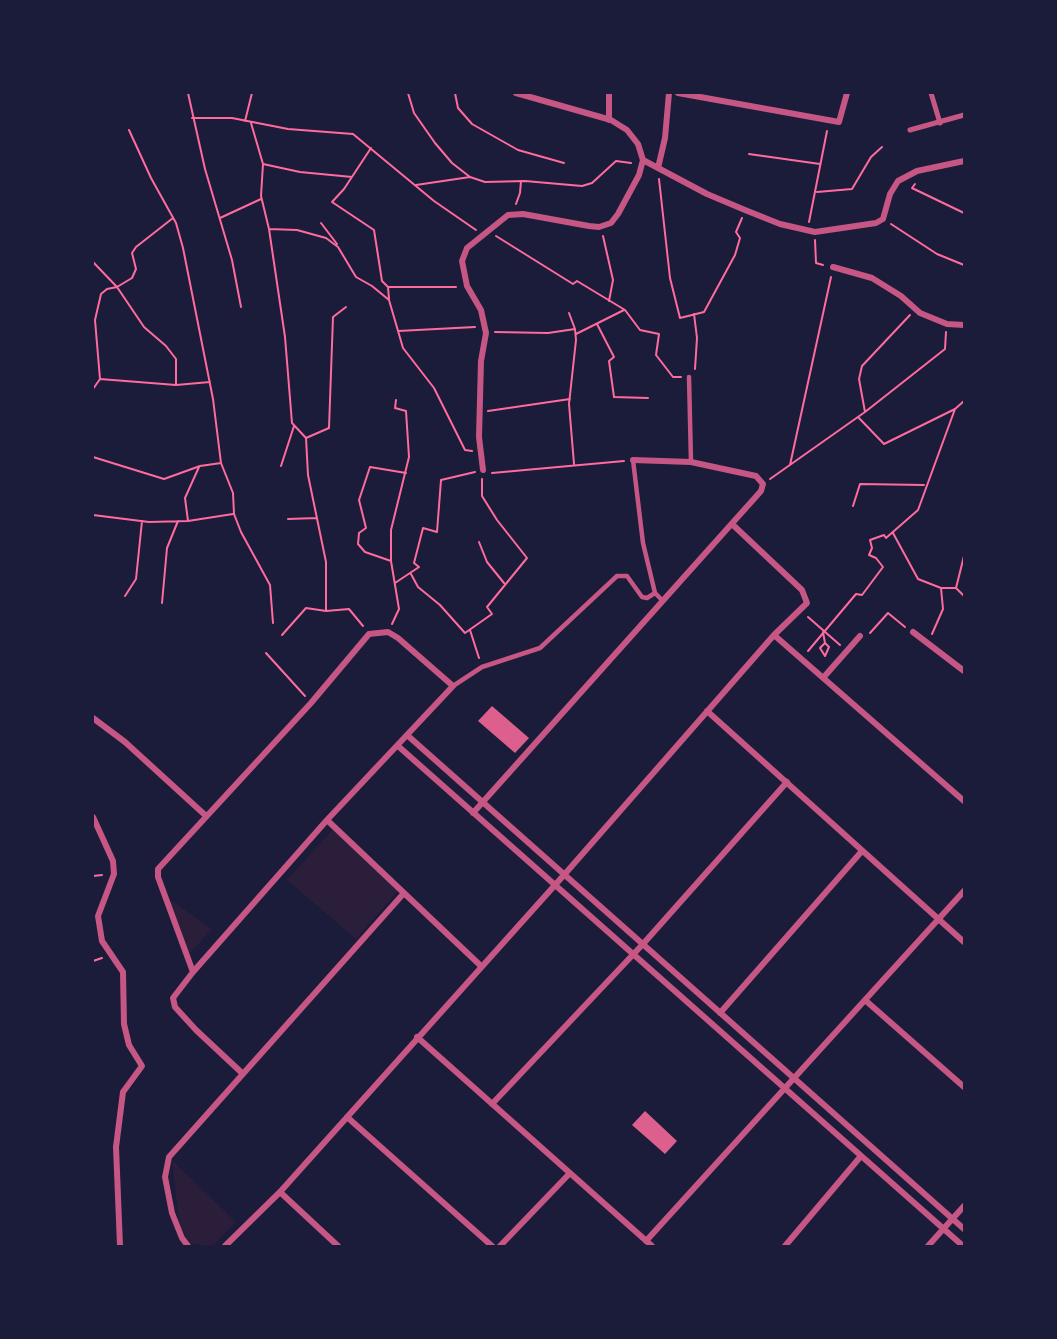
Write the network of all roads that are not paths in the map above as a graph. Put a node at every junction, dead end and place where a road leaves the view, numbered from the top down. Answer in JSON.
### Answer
{"nodes":[{"id":1,"x":516,"y":93,"type":"edge"},
{"id":2,"x":609,"y":93,"type":"edge"},
{"id":3,"x":669,"y":93,"type":"edge"},
{"id":4,"x":678,"y":93,"type":"edge"},
{"id":5,"x":847,"y":93,"type":"edge"},
{"id":6,"x":931,"y":93,"type":"edge"},
{"id":7,"x":964,"y":115,"type":"edge"},
{"id":8,"x":609,"y":120,"type":"junction"},
{"id":9,"x":940,"y":123,"type":"junction"},
{"id":10,"x":909,"y":130,"type":"dead end"},
{"id":11,"x":964,"y":161,"type":"edge"},
{"id":12,"x":642,"y":163,"type":"junction"},
{"id":13,"x":658,"y":168,"type":"junction"},
{"id":14,"x":833,"y":267,"type":"road end"},
{"id":15,"x":964,"y":325,"type":"edge"},
{"id":16,"x":689,"y":377,"type":"road end"},
{"id":17,"x":633,"y":460,"type":"joint"},
{"id":18,"x":690,"y":462,"type":"junction"},
{"id":19,"x":483,"y":470,"type":"road end"},
{"id":20,"x":732,"y":524,"type":"junction"},
{"id":21,"x":655,"y":593,"type":"junction"},
{"id":22,"x":663,"y":601,"type":"junction"},
{"id":23,"x":913,"y":632,"type":"road end"},
{"id":24,"x":774,"y":635,"type":"junction"},
{"id":25,"x":860,"y":636,"type":"road end"},
{"id":26,"x":964,"y":671,"type":"edge"},
{"id":27,"x":823,"y":678,"type":"junction"},
{"id":28,"x":453,"y":686,"type":"junction"},
{"id":29,"x":707,"y":711,"type":"junction"},
{"id":30,"x":93,"y":718,"type":"edge"},
{"id":31,"x":407,"y":735,"type":"junction"},
{"id":32,"x":398,"y":746,"type":"junction"},
{"id":33,"x":787,"y":782,"type":"junction"},
{"id":34,"x":964,"y":801,"type":"edge"},
{"id":35,"x":482,"y":803,"type":"junction"},
{"id":36,"x":473,"y":813,"type":"junction"},
{"id":37,"x":205,"y":815,"type":"junction"},
{"id":38,"x":93,"y":817,"type":"edge"},
{"id":39,"x":327,"y":820,"type":"junction"},
{"id":40,"x":862,"y":851,"type":"junction"},
{"id":41,"x":564,"y":875,"type":"junction"},
{"id":42,"x":554,"y":886,"type":"junction"},
{"id":43,"x":964,"y":891,"type":"edge"},
{"id":44,"x":404,"y":892,"type":"junction"},
{"id":45,"x":939,"y":919,"type":"junction"},
{"id":46,"x":964,"y":942,"type":"edge"},
{"id":47,"x":643,"y":944,"type":"junction"},
{"id":48,"x":632,"y":955,"type":"junction"},
{"id":49,"x":481,"y":966,"type":"junction"},
{"id":50,"x":193,"y":972,"type":"junction"},
{"id":51,"x":865,"y":1000,"type":"junction"},
{"id":52,"x":720,"y":1013,"type":"junction"},
{"id":53,"x":417,"y":1037,"type":"junction"},
{"id":54,"x":242,"y":1073,"type":"junction"},
{"id":55,"x":795,"y":1080,"type":"junction"},
{"id":56,"x":964,"y":1087,"type":"edge"},
{"id":57,"x":786,"y":1090,"type":"junction"},
{"id":58,"x":492,"y":1104,"type":"junction"},
{"id":59,"x":347,"y":1117,"type":"junction"},
{"id":60,"x":861,"y":1156,"type":"junction"},
{"id":61,"x":570,"y":1173,"type":"junction"},
{"id":62,"x":280,"y":1192,"type":"junction"},
{"id":63,"x":964,"y":1206,"type":"edge"},
{"id":64,"x":952,"y":1218,"type":"junction"},
{"id":65,"x":943,"y":1229,"type":"junction"},
{"id":66,"x":964,"y":1229,"type":"edge"},
{"id":67,"x":646,"y":1241,"type":"junction"},
{"id":68,"x":120,"y":1246,"type":"edge"},
{"id":69,"x":188,"y":1246,"type":"edge"},
{"id":70,"x":225,"y":1246,"type":"edge"},
{"id":71,"x":338,"y":1246,"type":"edge"},
{"id":72,"x":492,"y":1246,"type":"edge"},
{"id":73,"x":500,"y":1246,"type":"edge"},
{"id":74,"x":652,"y":1246,"type":"edge"},
{"id":75,"x":785,"y":1246,"type":"edge"},
{"id":76,"x":928,"y":1246,"type":"edge"},
{"id":77,"x":963,"y":1246,"type":"edge"}],
"edges":[{"from":1,"to":8,"type":"street"},
{"from":2,"to":8,"type":"street"},
{"from":3,"to":13,"type":"street"},
{"from":4,"to":5,"type":"street"},
{"from":6,"to":9,"type":"street"},
{"from":7,"to":9,"type":"street"},
{"from":8,"to":12,"type":"street"},
{"from":9,"to":10,"type":"street"},
{"from":11,"to":13,"type":"street"},
{"from":12,"to":13,"type":"street"},
{"from":12,"to":19,"type":"street"},
{"from":14,"to":15,"type":"street"},
{"from":16,"to":18,"type":"lane"},
{"from":17,"to":18,"type":"street"},
{"from":17,"to":21,"type":"lane"},
{"from":18,"to":20,"type":"street"},
{"from":20,"to":22,"type":"street"},
{"from":20,"to":24,"type":"street"},
{"from":21,"to":22,"type":"lane"},
{"from":21,"to":28,"type":"lane"},
{"from":22,"to":35,"type":"street"},
{"from":23,"to":26,"type":"street"},
{"from":24,"to":27,"type":"street"},
{"from":24,"to":29,"type":"street"},
{"from":25,"to":27,"type":"street"},
{"from":27,"to":34,"type":"street"},
{"from":28,"to":31,"type":"street"},
{"from":28,"to":37,"type":"street"},
{"from":29,"to":33,"type":"street"},
{"from":29,"to":41,"type":"street"},
{"from":30,"to":37,"type":"street"},
{"from":31,"to":32,"type":"street"},
{"from":31,"to":35,"type":"street"},
{"from":32,"to":36,"type":"street"},
{"from":32,"to":39,"type":"street"},
{"from":33,"to":40,"type":"street"},
{"from":33,"to":47,"type":"street"},
{"from":35,"to":36,"type":"street"},
{"from":35,"to":41,"type":"street"},
{"from":36,"to":42,"type":"street"},
{"from":37,"to":50,"type":"street"},
{"from":38,"to":68,"type":"street"},
{"from":39,"to":44,"type":"street"},
{"from":39,"to":50,"type":"street"},
{"from":40,"to":45,"type":"street"},
{"from":40,"to":52,"type":"street"},
{"from":41,"to":42,"type":"street"},
{"from":41,"to":47,"type":"street"},
{"from":42,"to":48,"type":"street"},
{"from":42,"to":49,"type":"street"},
{"from":43,"to":45,"type":"street"},
{"from":44,"to":49,"type":"street"},
{"from":44,"to":54,"type":"street"},
{"from":45,"to":46,"type":"street"},
{"from":45,"to":51,"type":"street"},
{"from":47,"to":48,"type":"street"},
{"from":47,"to":52,"type":"street"},
{"from":48,"to":57,"type":"street"},
{"from":48,"to":58,"type":"street"},
{"from":49,"to":53,"type":"street"},
{"from":50,"to":54,"type":"street"},
{"from":51,"to":55,"type":"street"},
{"from":51,"to":56,"type":"street"},
{"from":52,"to":55,"type":"street"},
{"from":53,"to":58,"type":"street"},
{"from":53,"to":59,"type":"street"},
{"from":54,"to":69,"type":"street"},
{"from":55,"to":57,"type":"street"},
{"from":55,"to":64,"type":"street"},
{"from":57,"to":60,"type":"street"},
{"from":57,"to":67,"type":"street"},
{"from":58,"to":61,"type":"street"},
{"from":59,"to":62,"type":"street"},
{"from":59,"to":72,"type":"street"},
{"from":60,"to":65,"type":"street"},
{"from":60,"to":75,"type":"street"},
{"from":61,"to":67,"type":"street"},
{"from":61,"to":73,"type":"street"},
{"from":62,"to":70,"type":"street"},
{"from":62,"to":71,"type":"street"},
{"from":63,"to":64,"type":"street"},
{"from":64,"to":65,"type":"street"},
{"from":64,"to":66,"type":"street"},
{"from":65,"to":76,"type":"street"},
{"from":65,"to":77,"type":"street"},
{"from":67,"to":74,"type":"street"}]}
